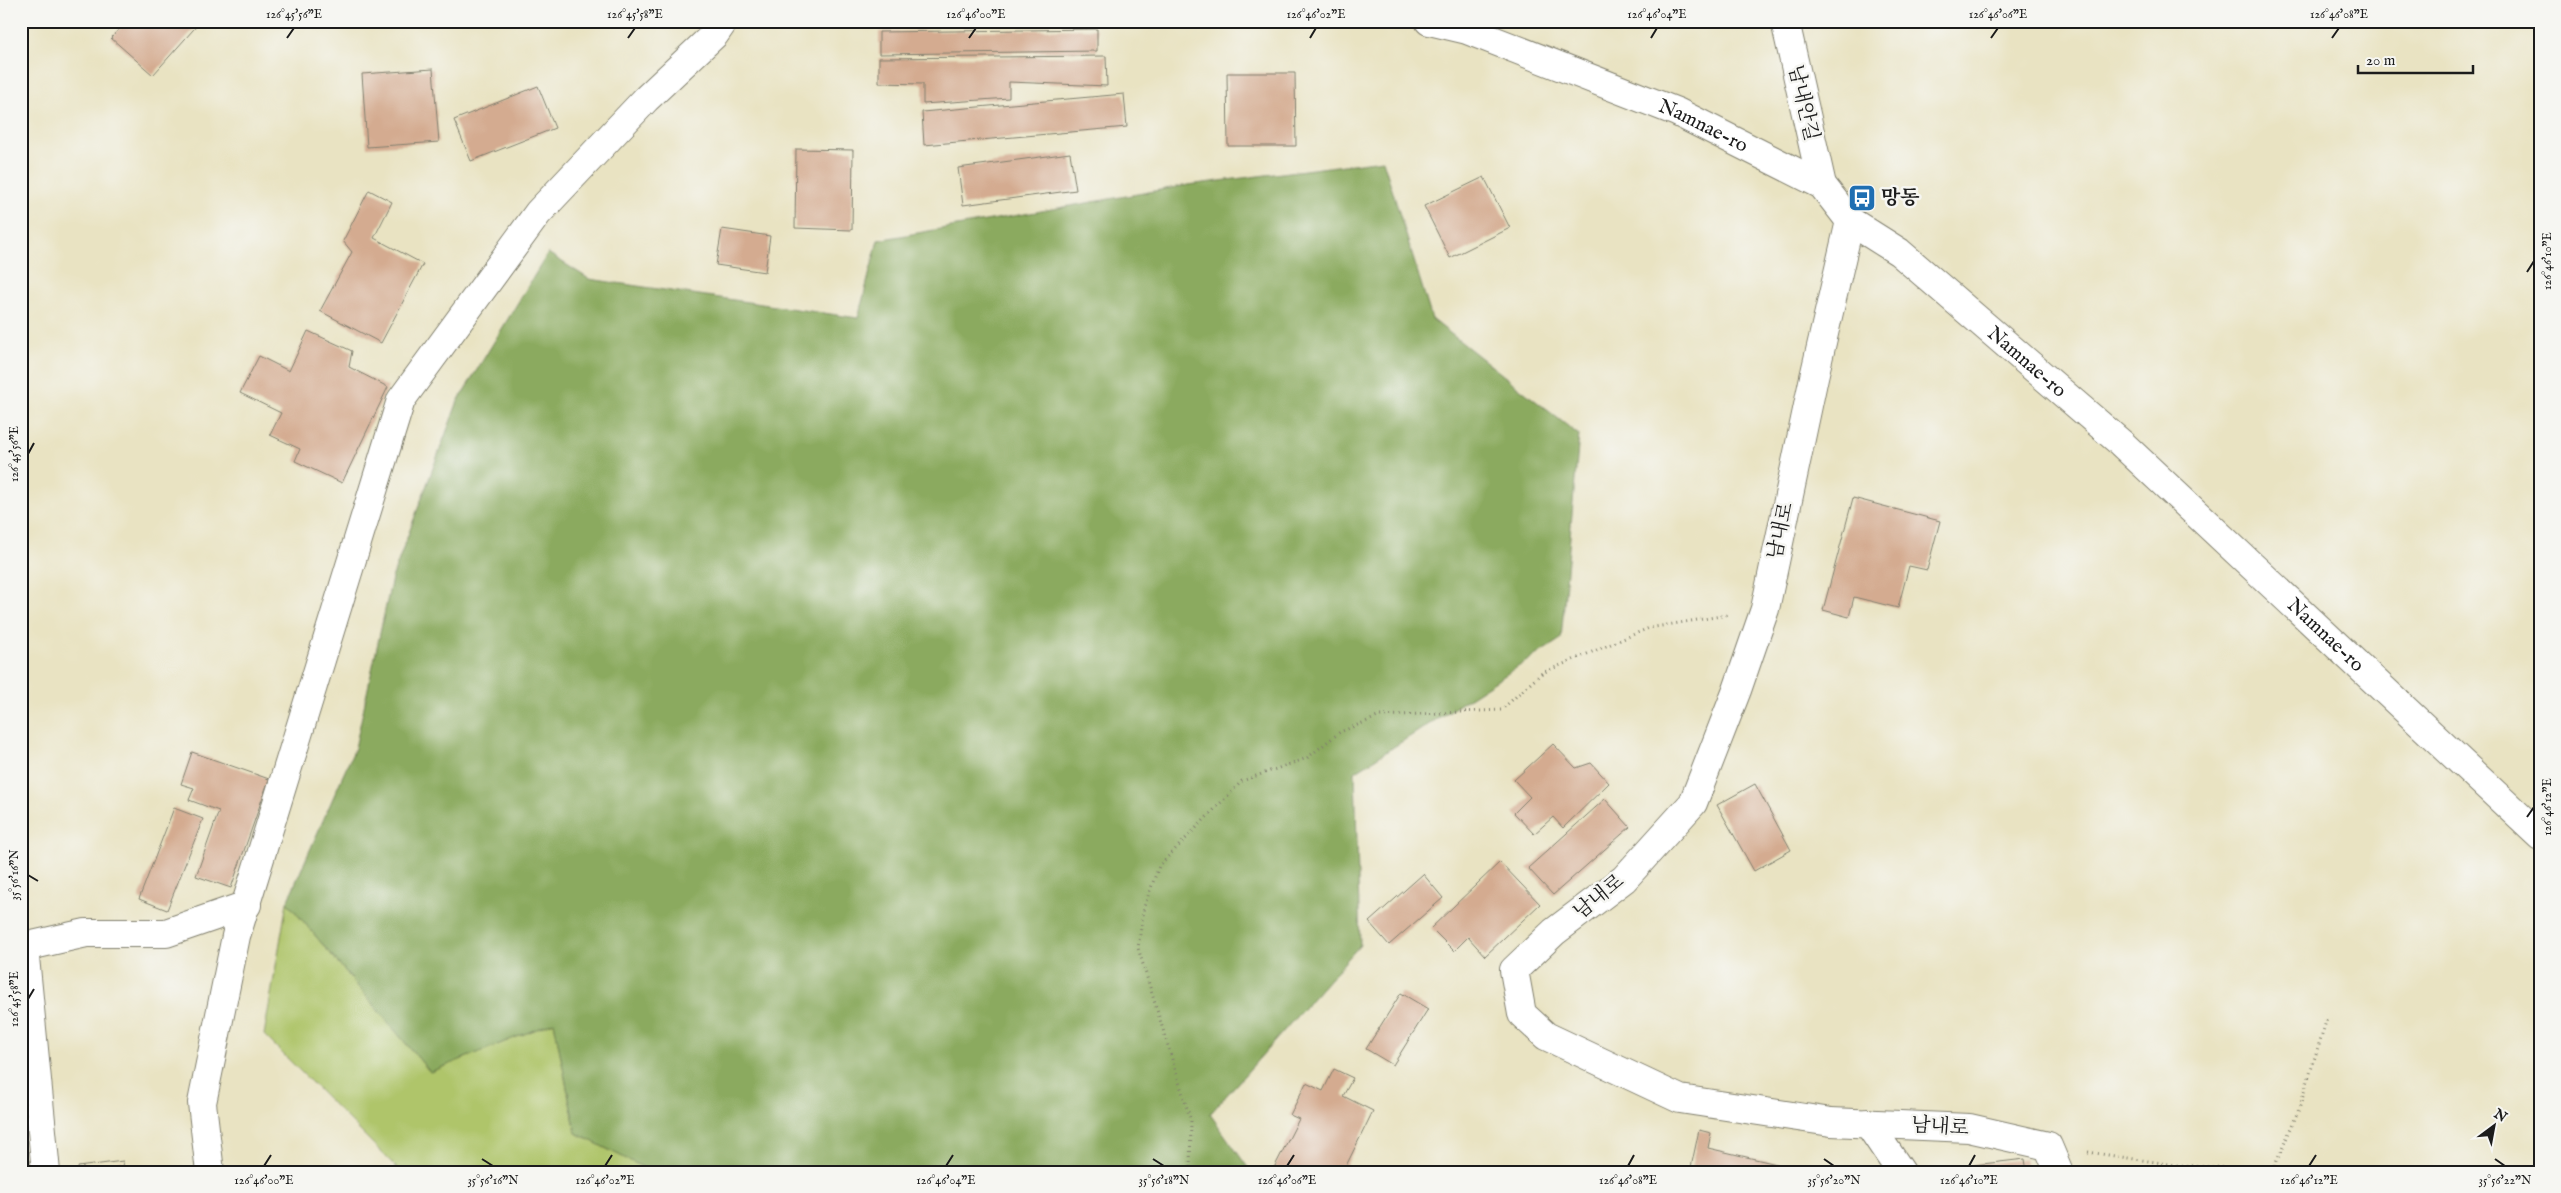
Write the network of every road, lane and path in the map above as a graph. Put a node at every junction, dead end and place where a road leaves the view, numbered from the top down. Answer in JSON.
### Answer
{"nodes":[{"id":1,"x":724,"y":21,"type":"edge"},
{"id":2,"x":1429,"y":21,"type":"edge"},
{"id":3,"x":1784,"y":21,"type":"edge"},
{"id":4,"x":1822,"y":185,"type":"junction"},
{"id":5,"x":1850,"y":221,"type":"junction"},
{"id":6,"x":1765,"y":609,"type":"junction"},
{"id":7,"x":2540,"y":836,"type":"edge"},
{"id":8,"x":247,"y":905,"type":"junction"},
{"id":9,"x":22,"y":946,"type":"edge"},
{"id":10,"x":2327,"y":1018,"type":"dead end"},
{"id":11,"x":1868,"y":1123,"type":"junction"},
{"id":12,"x":2048,"y":1146,"type":"junction"},
{"id":13,"x":46,"y":1172,"type":"edge"},
{"id":14,"x":210,"y":1172,"type":"edge"},
{"id":15,"x":1190,"y":1172,"type":"edge"},
{"id":16,"x":1901,"y":1172,"type":"edge"},
{"id":17,"x":2059,"y":1172,"type":"edge"}],
"edges":[{"from":1,"to":8,"type":"street"},
{"from":2,"to":4,"type":"street","name":"Namnae-ro"},
{"from":3,"to":4,"type":"street","name":"남내안길"},
{"from":4,"to":5,"type":"street","name":"Namnae-ro"},
{"from":5,"to":6,"type":"street","name":"남내로"},
{"from":5,"to":7,"type":"street","name":"Namnae-ro"},
{"from":6,"to":11,"type":"street","name":"남내로"},
{"from":6,"to":15,"type":"path"},
{"from":8,"to":9,"type":"street"},
{"from":8,"to":14,"type":"street"},
{"from":9,"to":13,"type":"street"},
{"from":10,"to":12,"type":"path"},
{"from":11,"to":12,"type":"street","name":"남내로"},
{"from":11,"to":16,"type":"street"},
{"from":12,"to":17,"type":"street"}]}
